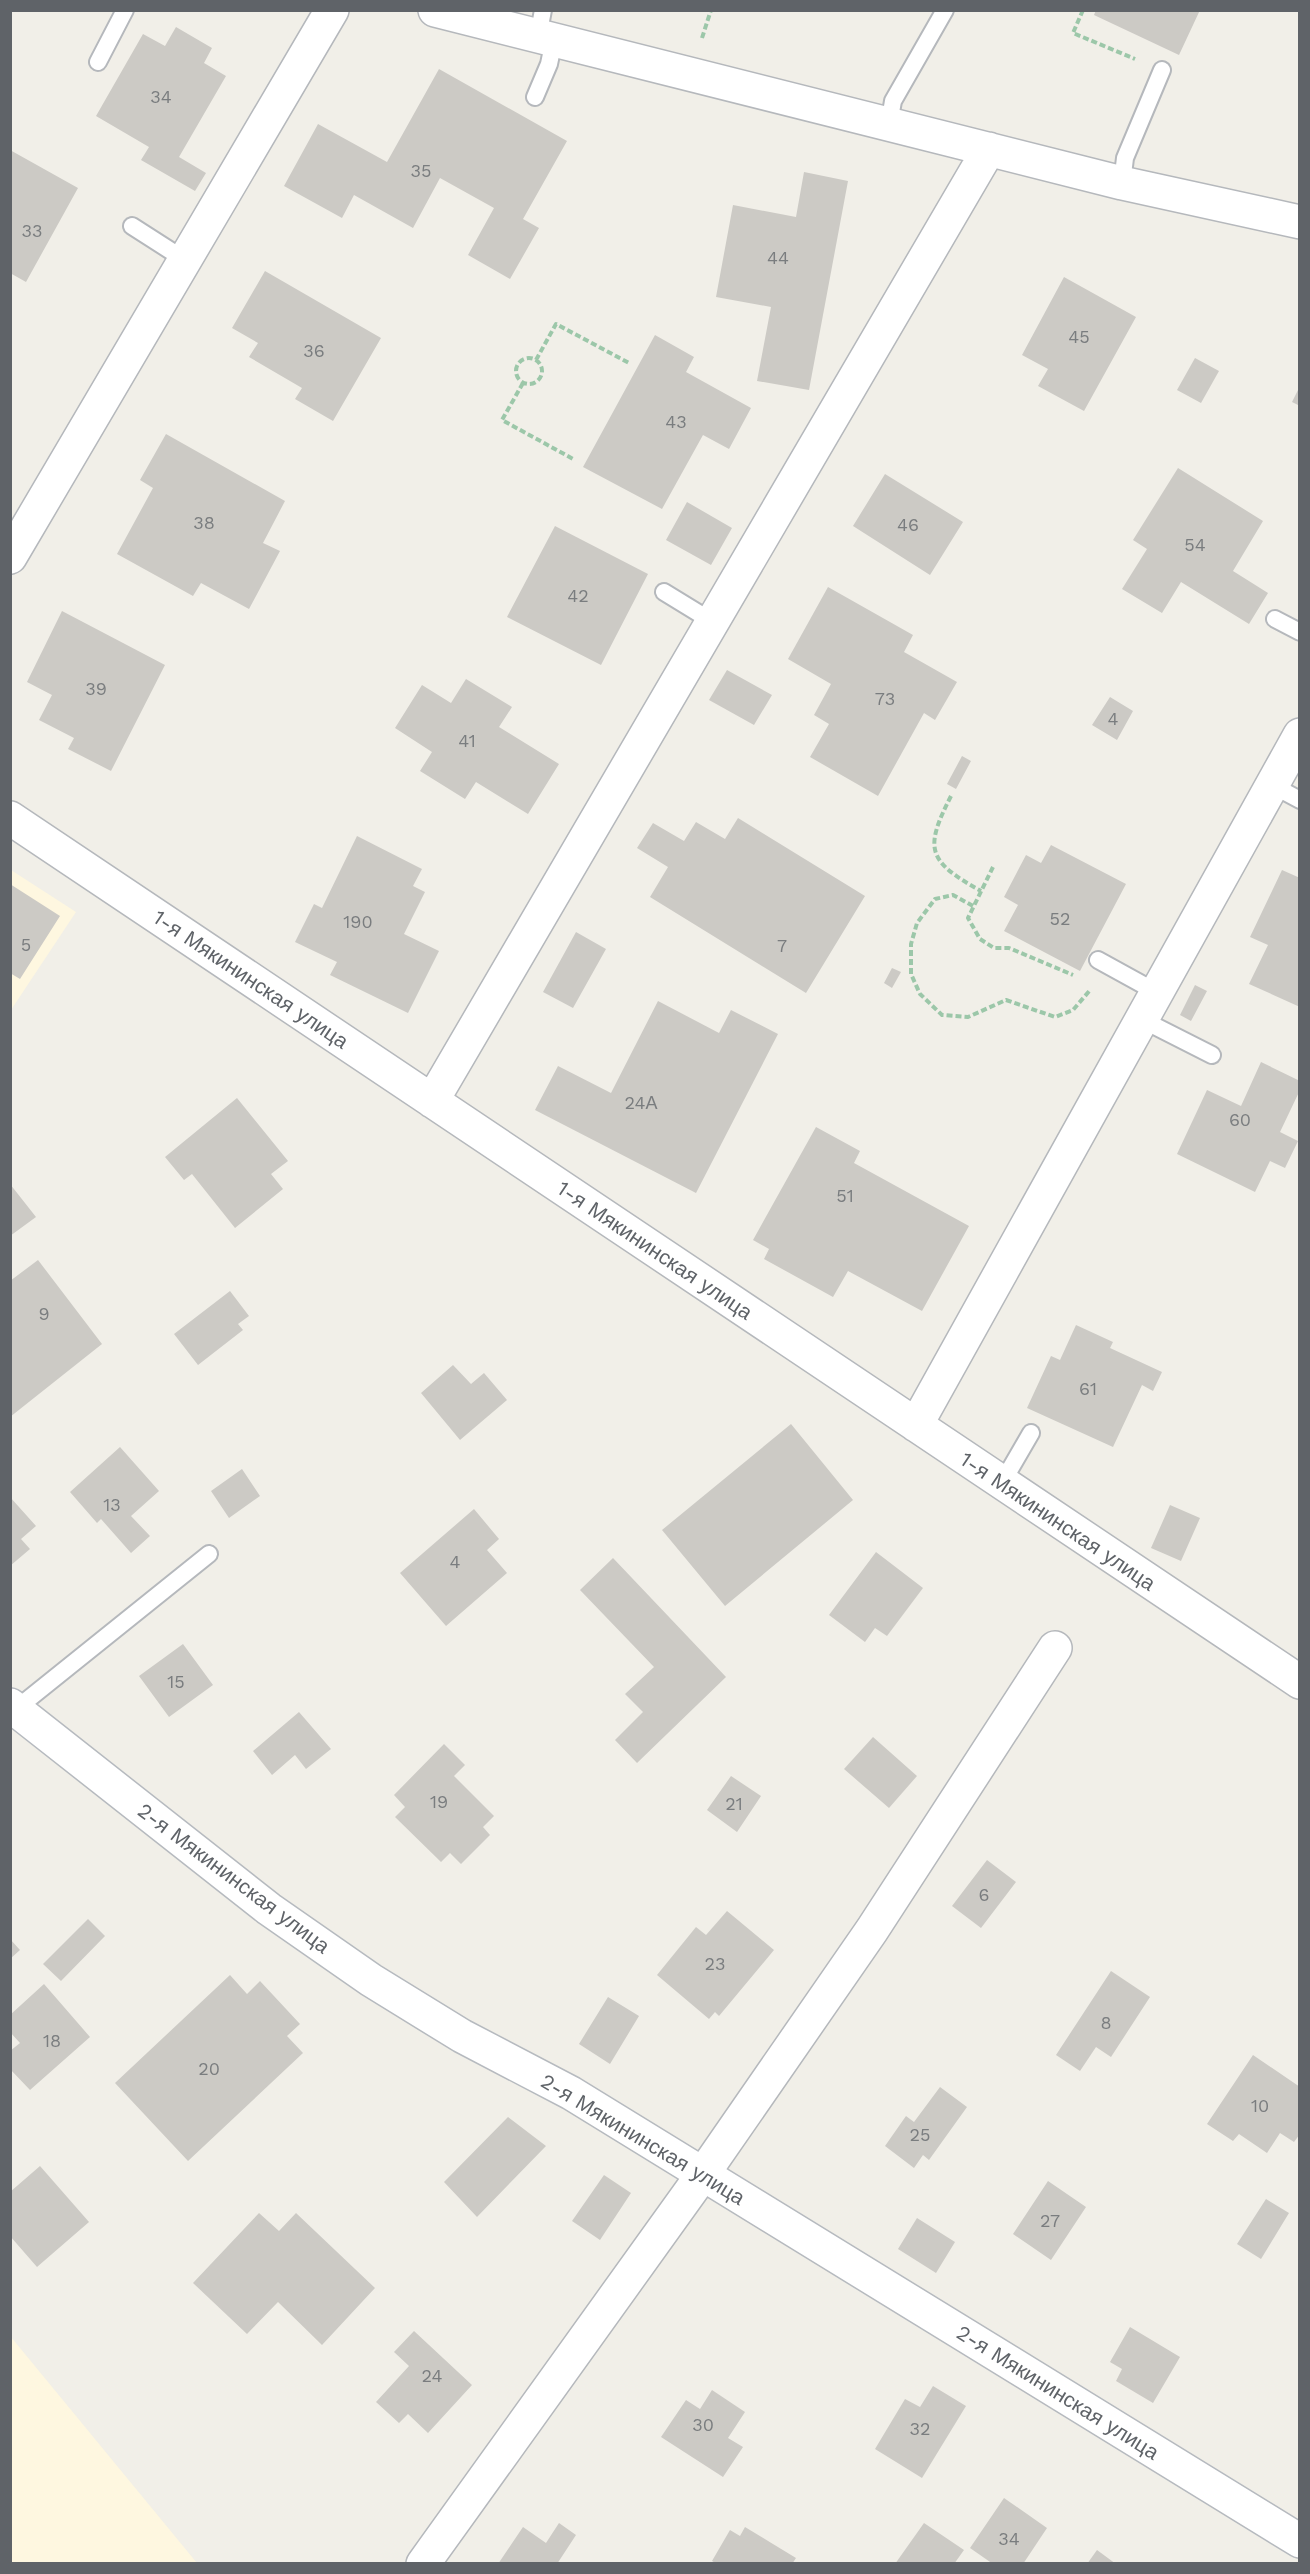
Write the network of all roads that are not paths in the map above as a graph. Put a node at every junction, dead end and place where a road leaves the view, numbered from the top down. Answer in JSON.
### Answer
{"nodes":[{"id":1,"x":125,"y":10,"type":"edge"},
{"id":2,"x":332,"y":10,"type":"edge"},
{"id":3,"x":435,"y":10,"type":"edge"},
{"id":4,"x":945,"y":10,"type":"edge"},
{"id":5,"x":545,"y":29,"type":"edge"},
{"id":6,"x":98,"y":62,"type":"dead end"},
{"id":7,"x":1162,"y":70,"type":"road end"},
{"id":8,"x":535,"y":97,"type":"dead end"},
{"id":9,"x":889,"y":124,"type":"junction"},
{"id":10,"x":989,"y":149,"type":"junction"},
{"id":11,"x":1122,"y":183,"type":"junction"},
{"id":12,"x":1299,"y":222,"type":"edge"},
{"id":13,"x":132,"y":226,"type":"dead end"},
{"id":14,"x":185,"y":260,"type":"junction"},
{"id":15,"x":10,"y":557,"type":"edge"},
{"id":16,"x":664,"y":592,"type":"dead end"},
{"id":17,"x":1275,"y":619,"type":"dead end"},
{"id":18,"x":713,"y":622,"type":"junction"},
{"id":19,"x":1299,"y":632,"type":"edge"},
{"id":20,"x":1299,"y":735,"type":"edge"},
{"id":21,"x":1286,"y":793,"type":"edge"},
{"id":22,"x":10,"y":818,"type":"edge"},
{"id":23,"x":1098,"y":960,"type":"dead end"},
{"id":24,"x":1150,"y":1006,"type":"junction"},
{"id":25,"x":1212,"y":1055,"type":"dead end"},
{"id":26,"x":432,"y":1101,"type":"junction"},
{"id":27,"x":916,"y":1425,"type":"junction"},
{"id":28,"x":1031,"y":1433,"type":"dead end"},
{"id":29,"x":1002,"y":1483,"type":"junction"},
{"id":30,"x":209,"y":1554,"type":"dead end"},
{"id":31,"x":1055,"y":1648,"type":"dead end"},
{"id":32,"x":1296,"y":1672,"type":"edge"},
{"id":33,"x":13,"y":1707,"type":"edge"},
{"id":34,"x":703,"y":2174,"type":"junction"},
{"id":35,"x":1299,"y":2541,"type":"edge"},
{"id":36,"x":423,"y":2564,"type":"edge"}],
"edges":[{"from":1,"to":6,"type":"lane"},
{"from":2,"to":14,"type":"street"},
{"from":3,"to":5,"type":"street"},
{"from":4,"to":9,"type":"lane"},
{"from":5,"to":8,"type":"lane"},
{"from":5,"to":9,"type":"street"},
{"from":7,"to":11,"type":"lane"},
{"from":9,"to":10,"type":"street"},
{"from":10,"to":11,"type":"street"},
{"from":10,"to":18,"type":"street"},
{"from":11,"to":12,"type":"street"},
{"from":13,"to":14,"type":"lane"},
{"from":14,"to":15,"type":"street"},
{"from":16,"to":18,"type":"lane"},
{"from":17,"to":19,"type":"lane"},
{"from":18,"to":26,"type":"street"},
{"from":20,"to":21,"type":"street"},
{"from":21,"to":24,"type":"street"},
{"from":22,"to":26,"type":"street","name":"1-я Мякининская улица"},
{"from":23,"to":24,"type":"lane"},
{"from":24,"to":25,"type":"lane"},
{"from":24,"to":27,"type":"street"},
{"from":26,"to":27,"type":"street","name":"1-я Мякининская улица"},
{"from":27,"to":29,"type":"street","name":"1-я Мякининская улица"},
{"from":28,"to":29,"type":"lane"},
{"from":29,"to":32,"type":"street","name":"1-я Мякининская улица"},
{"from":30,"to":33,"type":"lane"},
{"from":31,"to":34,"type":"street"},
{"from":33,"to":34,"type":"street","name":"2-я Мякининская улица"},
{"from":34,"to":35,"type":"street","name":"2-я Мякининская улица"},
{"from":34,"to":36,"type":"street"}]}
